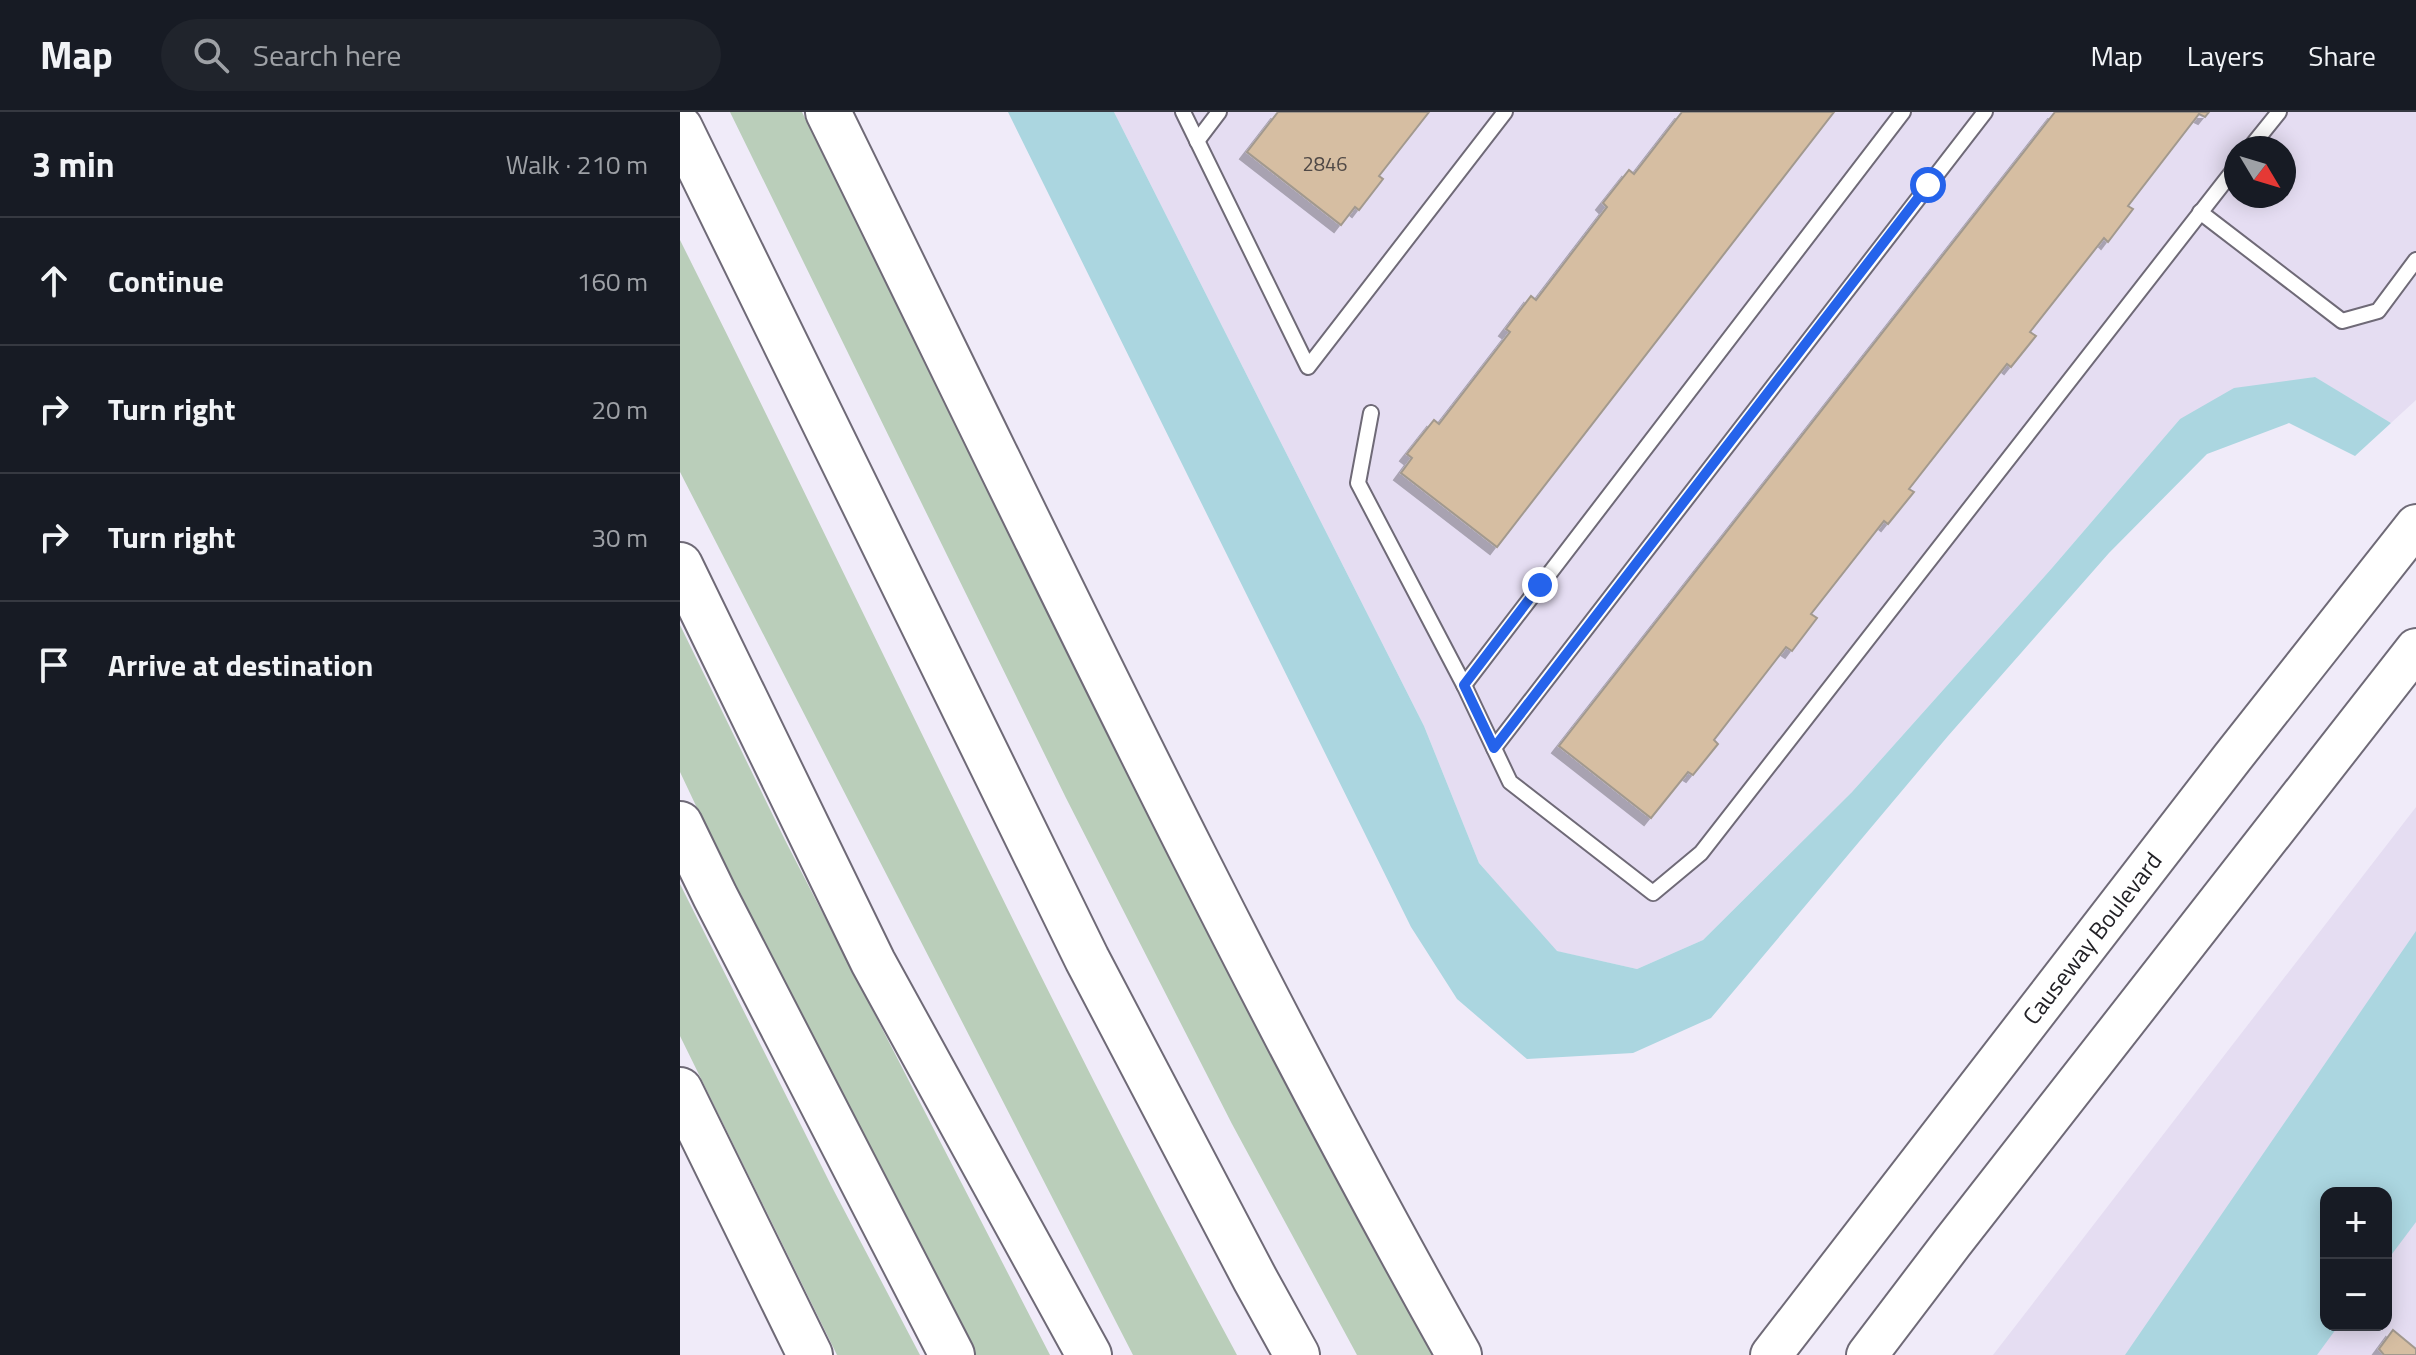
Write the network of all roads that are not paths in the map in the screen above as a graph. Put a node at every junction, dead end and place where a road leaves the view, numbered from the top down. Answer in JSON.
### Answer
{"nodes":[{"id":1,"x":828,"y":112,"type":"edge"},
{"id":2,"x":1183,"y":112,"type":"edge"},
{"id":3,"x":1219,"y":112,"type":"edge"},
{"id":4,"x":1505,"y":112,"type":"edge"},
{"id":5,"x":1903,"y":112,"type":"edge"},
{"id":6,"x":1985,"y":112,"type":"edge"},
{"id":7,"x":2279,"y":112,"type":"edge"},
{"id":8,"x":680,"y":128,"type":"edge"},
{"id":9,"x":2260,"y":136,"type":"edge"},
{"id":10,"x":1197,"y":141,"type":"junction"},
{"id":11,"x":2224,"y":182,"type":"edge"},
{"id":12,"x":2200,"y":212,"type":"junction"},
{"id":13,"x":2416,"y":260,"type":"edge"},
{"id":14,"x":1371,"y":413,"type":"dead end"},
{"id":15,"x":2416,"y":525,"type":"edge"},
{"id":16,"x":680,"y":565,"type":"edge"},
{"id":17,"x":2416,"y":649,"type":"edge"},
{"id":18,"x":1464,"y":685,"type":"junction"},
{"id":19,"x":1494,"y":748,"type":"junction"},
{"id":20,"x":680,"y":824,"type":"edge"},
{"id":21,"x":680,"y":1090,"type":"edge"},
{"id":22,"x":810,"y":1355,"type":"edge"},
{"id":23,"x":952,"y":1355,"type":"edge"},
{"id":24,"x":1089,"y":1355,"type":"edge"},
{"id":25,"x":1297,"y":1355,"type":"edge"},
{"id":26,"x":1459,"y":1355,"type":"edge"},
{"id":27,"x":1771,"y":1355,"type":"edge"},
{"id":28,"x":1867,"y":1355,"type":"edge"}],
"edges":[{"from":1,"to":26,"type":"highway"},
{"from":2,"to":10,"type":"lane"},
{"from":3,"to":10,"type":"lane"},
{"from":4,"to":10,"type":"lane"},
{"from":5,"to":18,"type":"lane"},
{"from":6,"to":19,"type":"lane"},
{"from":7,"to":9,"type":"lane"},
{"from":8,"to":25,"type":"highway"},
{"from":11,"to":12,"type":"lane"},
{"from":12,"to":13,"type":"lane"},
{"from":12,"to":19,"type":"lane"},
{"from":14,"to":18,"type":"lane"},
{"from":15,"to":27,"type":"main road","name":"Causeway Boulevard"},
{"from":16,"to":24,"type":"highway"},
{"from":17,"to":28,"type":"main road"},
{"from":18,"to":19,"type":"lane"},
{"from":20,"to":23,"type":"highway"},
{"from":21,"to":22,"type":"highway"}]}
